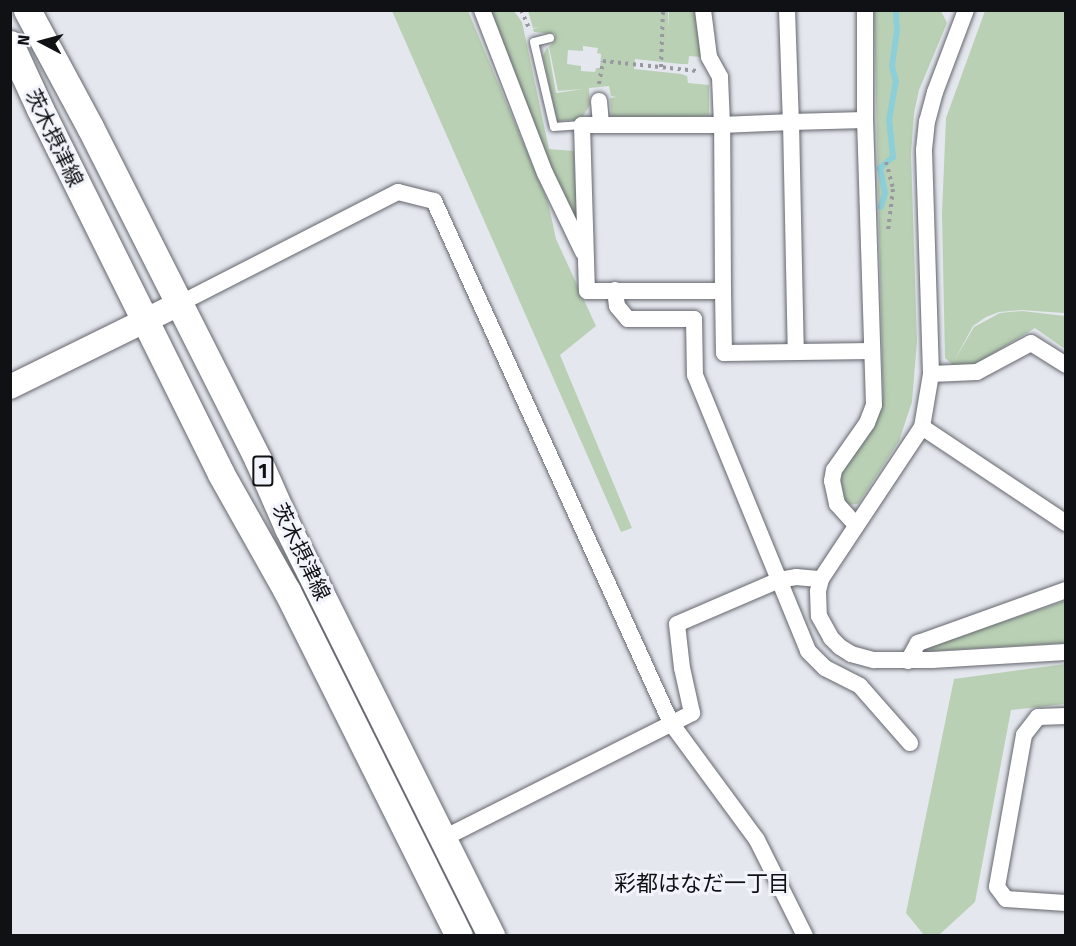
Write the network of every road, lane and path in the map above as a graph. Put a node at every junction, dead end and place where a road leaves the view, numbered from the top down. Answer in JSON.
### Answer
{"nodes":[{"id":1,"x":27,"y":10,"type":"edge"},
{"id":2,"x":482,"y":10,"type":"edge"},
{"id":3,"x":521,"y":10,"type":"edge"},
{"id":4,"x":663,"y":10,"type":"edge"},
{"id":5,"x":703,"y":10,"type":"edge"},
{"id":6,"x":787,"y":10,"type":"edge"},
{"id":7,"x":865,"y":10,"type":"edge"},
{"id":8,"x":966,"y":10,"type":"edge"},
{"id":9,"x":530,"y":29,"type":"dead end"},
{"id":10,"x":550,"y":38,"type":"dead end"},
{"id":11,"x":10,"y":44,"type":"edge"},
{"id":12,"x":661,"y":67,"type":"junction"},
{"id":13,"x":688,"y":70,"type":"dead end"},
{"id":14,"x":598,"y":94,"type":"joint"},
{"id":15,"x":865,"y":120,"type":"junction"},
{"id":16,"x":791,"y":122,"type":"junction"},
{"id":17,"x":722,"y":124,"type":"junction"},
{"id":18,"x":582,"y":125,"type":"junction"},
{"id":19,"x":601,"y":125,"type":"junction"},
{"id":20,"x":586,"y":258,"type":"junction"},
{"id":21,"x":615,"y":290,"type":"junction"},
{"id":22,"x":723,"y":291,"type":"junction"},
{"id":23,"x":179,"y":304,"type":"junction"},
{"id":24,"x":144,"y":321,"type":"junction"},
{"id":25,"x":872,"y":351,"type":"junction"},
{"id":26,"x":796,"y":352,"type":"junction"},
{"id":27,"x":1065,"y":365,"type":"edge"},
{"id":28,"x":931,"y":374,"type":"junction"},
{"id":29,"x":10,"y":387,"type":"edge"},
{"id":30,"x":922,"y":427,"type":"junction"},
{"id":31,"x":1065,"y":523,"type":"edge"},
{"id":32,"x":855,"y":524,"type":"junction"},
{"id":33,"x":821,"y":579,"type":"junction"},
{"id":34,"x":779,"y":580,"type":"junction"},
{"id":35,"x":1065,"y":590,"type":"edge"},
{"id":36,"x":1065,"y":652,"type":"edge"},
{"id":37,"x":908,"y":661,"type":"junction"},
{"id":38,"x":1065,"y":716,"type":"edge"},
{"id":39,"x":671,"y":723,"type":"junction"},
{"id":40,"x":910,"y":743,"type":"dead end"},
{"id":41,"x":442,"y":839,"type":"junction"},
{"id":42,"x":1065,"y":903,"type":"edge"},
{"id":43,"x":459,"y":936,"type":"edge"},
{"id":44,"x":491,"y":936,"type":"edge"},
{"id":45,"x":805,"y":936,"type":"edge"}],
"edges":[{"from":1,"to":23,"type":"main road","name":"茨木摂津線","number":"1"},
{"from":2,"to":20,"type":"street"},
{"from":3,"to":9,"type":"path"},
{"from":4,"to":12,"type":"path"},
{"from":5,"to":17,"type":"street"},
{"from":6,"to":16,"type":"street"},
{"from":7,"to":15,"type":"street"},
{"from":8,"to":28,"type":"street"},
{"from":10,"to":18,"type":"lane"},
{"from":11,"to":24,"type":"main road","name":"茨木摂津線","number":"1"},
{"from":12,"to":13,"type":"path"},
{"from":12,"to":14,"type":"path"},
{"from":14,"to":19,"type":"street"},
{"from":15,"to":16,"type":"street"},
{"from":15,"to":25,"type":"street"},
{"from":16,"to":17,"type":"street"},
{"from":16,"to":26,"type":"street"},
{"from":17,"to":19,"type":"street"},
{"from":17,"to":22,"type":"street"},
{"from":18,"to":19,"type":"street"},
{"from":18,"to":20,"type":"street"},
{"from":20,"to":21,"type":"street"},
{"from":21,"to":22,"type":"street"},
{"from":21,"to":34,"type":"street"},
{"from":22,"to":26,"type":"street"},
{"from":23,"to":24,"type":"street"},
{"from":23,"to":39,"type":"street"},
{"from":23,"to":41,"type":"main road","name":"茨木摂津線","number":"1"},
{"from":24,"to":29,"type":"street"},
{"from":24,"to":43,"type":"main road","name":"茨木摂津線","number":"1"},
{"from":25,"to":26,"type":"street"},
{"from":25,"to":32,"type":"street"},
{"from":27,"to":28,"type":"street"},
{"from":28,"to":30,"type":"street"},
{"from":30,"to":31,"type":"street"},
{"from":30,"to":32,"type":"street"},
{"from":32,"to":33,"type":"street"},
{"from":33,"to":34,"type":"street"},
{"from":33,"to":37,"type":"street"},
{"from":34,"to":39,"type":"street"},
{"from":34,"to":40,"type":"street"},
{"from":35,"to":37,"type":"street"},
{"from":36,"to":37,"type":"street"},
{"from":38,"to":42,"type":"street"},
{"from":39,"to":41,"type":"street"},
{"from":39,"to":45,"type":"street"},
{"from":41,"to":44,"type":"main road","name":"茨木摂津線","number":"1"}]}
